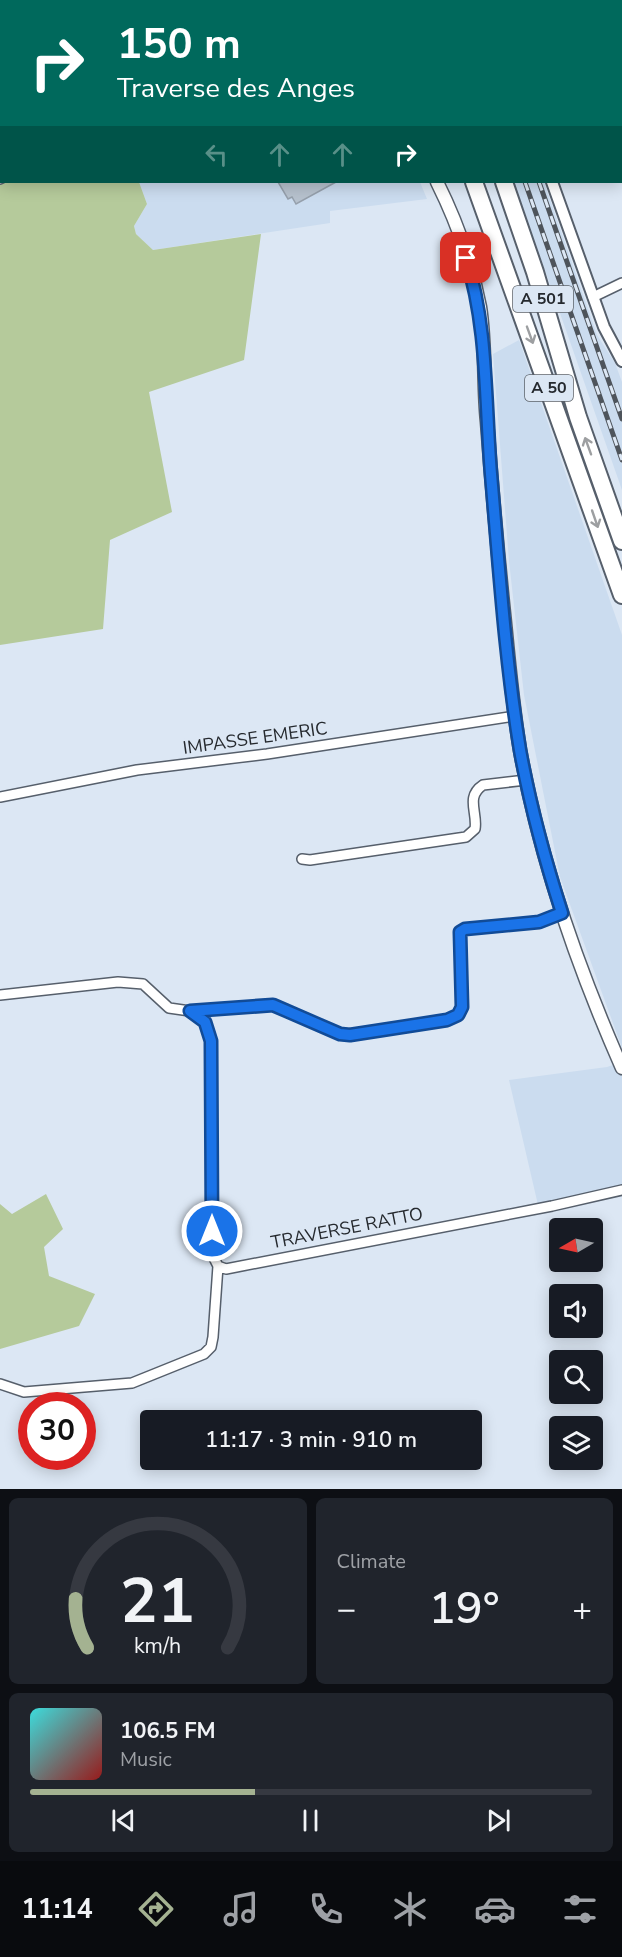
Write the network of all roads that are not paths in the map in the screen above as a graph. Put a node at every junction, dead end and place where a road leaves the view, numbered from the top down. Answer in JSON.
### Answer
{"nodes":[{"id":1,"x":437,"y":183,"type":"edge"},
{"id":2,"x":474,"y":183,"type":"edge"},
{"id":3,"x":494,"y":183,"type":"edge"},
{"id":4,"x":504,"y":183,"type":"edge"},
{"id":5,"x":552,"y":183,"type":"edge"},
{"id":6,"x":622,"y":283,"type":"edge"},
{"id":7,"x":593,"y":297,"type":"junction"},
{"id":8,"x":622,"y":361,"type":"edge"},
{"id":9,"x":578,"y":417,"type":"junction"},
{"id":10,"x":622,"y":541,"type":"edge"},
{"id":11,"x":622,"y":596,"type":"edge"},
{"id":12,"x":515,"y":716,"type":"junction"},
{"id":13,"x":526,"y":780,"type":"junction"},
{"id":14,"x":0,"y":797,"type":"edge"},
{"id":15,"x":302,"y":859,"type":"dead end"},
{"id":16,"x":562,"y":913,"type":"junction"},
{"id":17,"x":0,"y":995,"type":"edge"},
{"id":18,"x":190,"y":1011,"type":"junction"},
{"id":19,"x":622,"y":1068,"type":"edge"},
{"id":20,"x":622,"y":1190,"type":"edge"},
{"id":21,"x":218,"y":1266,"type":"junction"},
{"id":22,"x":0,"y":1384,"type":"edge"}],
"edges":[{"from":1,"to":12,"type":"main road"},
{"from":2,"to":11,"type":"highway","number":"A 50","one_way":true},
{"from":3,"to":9,"type":"highway","number":"A 50"},
{"from":4,"to":9,"type":"highway","number":"A 501"},
{"from":5,"to":7,"type":"street"},
{"from":6,"to":7,"type":"street"},
{"from":7,"to":8,"type":"street"},
{"from":10,"to":9,"type":"highway","number":"A 50","one_way":true},
{"from":12,"to":13,"type":"main road"},
{"from":12,"to":14,"type":"street","name":"IMPASSE EMERIC"},
{"from":13,"to":15,"type":"street"},
{"from":13,"to":16,"type":"main road"},
{"from":16,"to":18,"type":"street"},
{"from":16,"to":19,"type":"main road"},
{"from":17,"to":18,"type":"street"},
{"from":18,"to":21,"type":"street"},
{"from":20,"to":21,"type":"street","name":"TRAVERSE RATTO"},
{"from":21,"to":22,"type":"street"}]}
